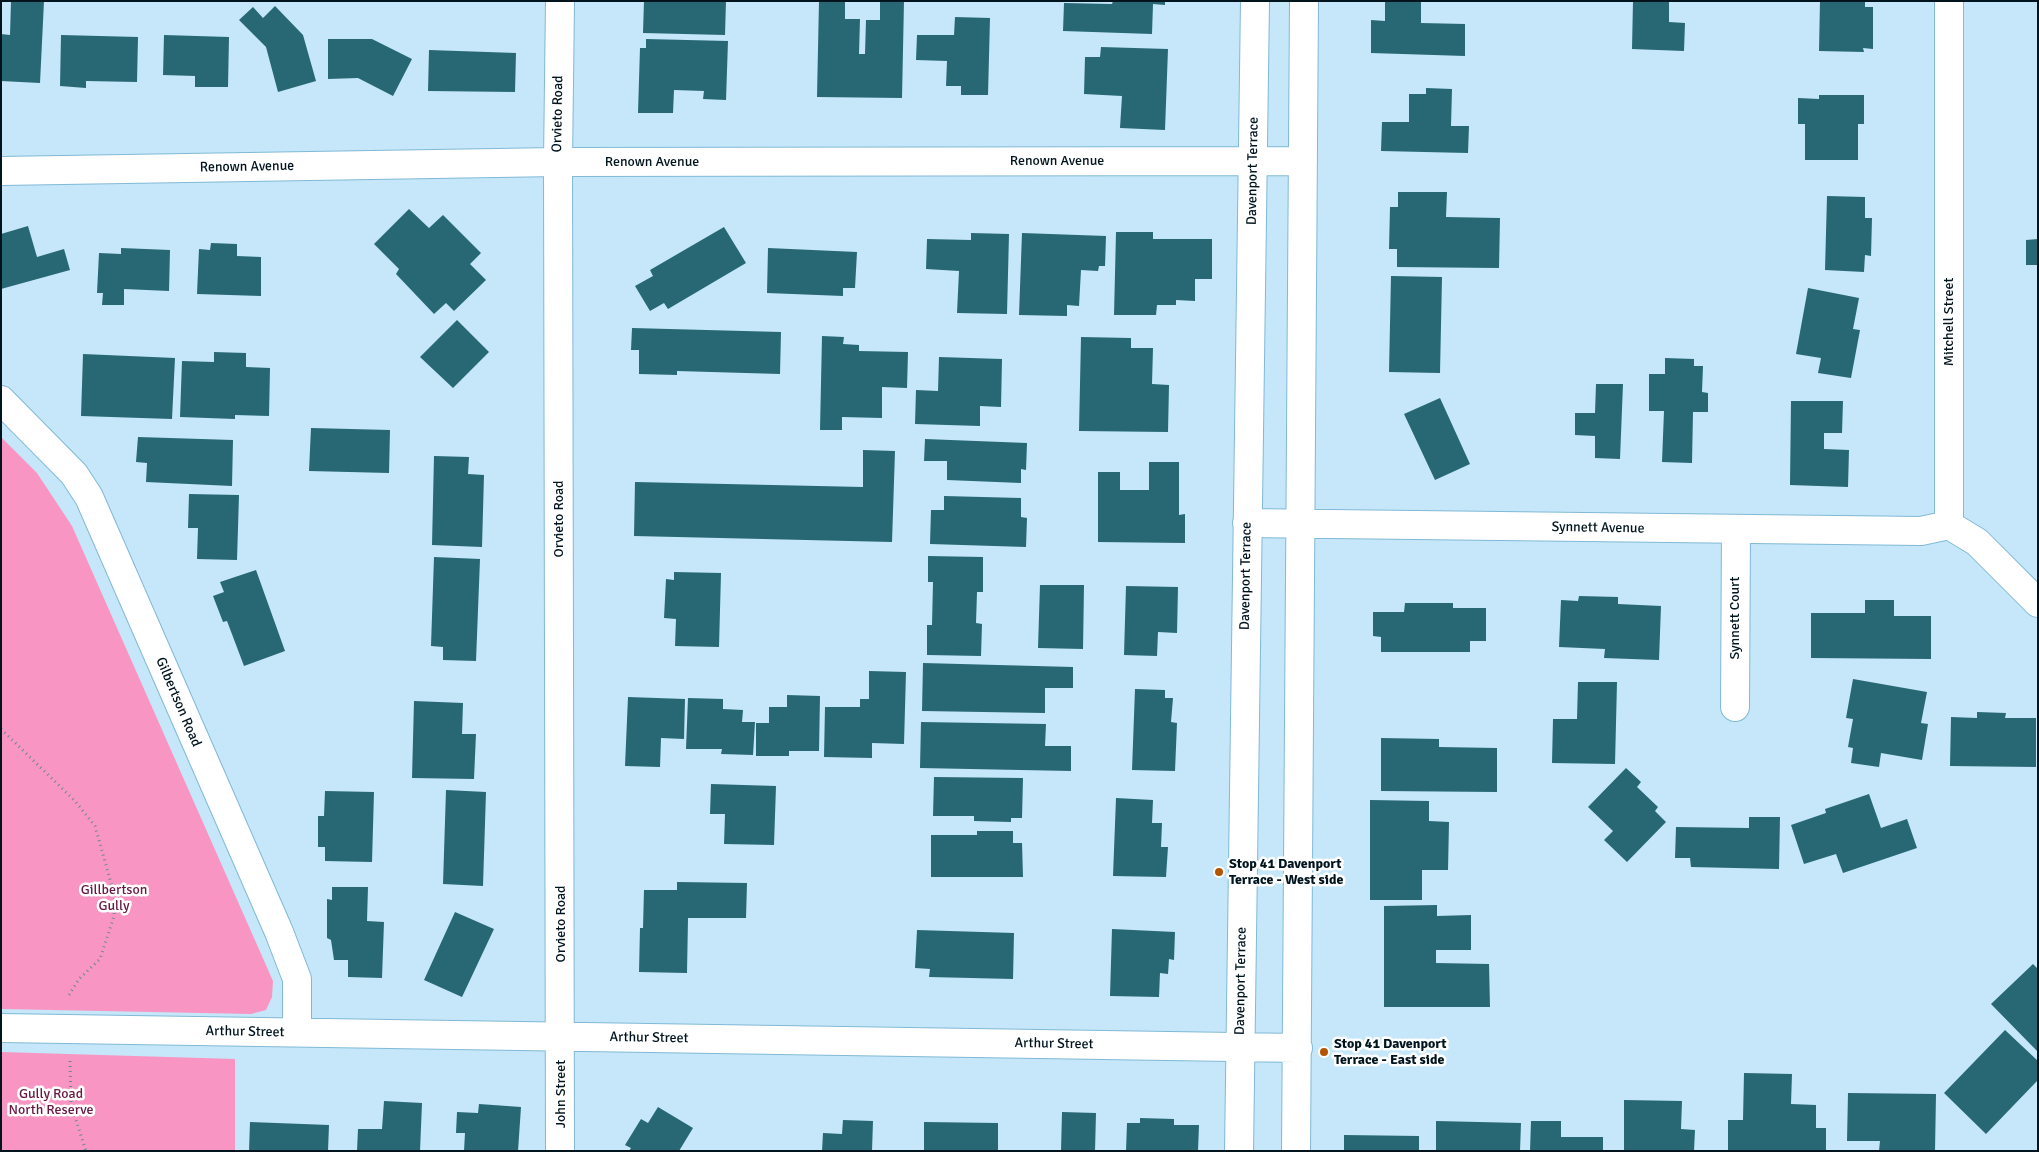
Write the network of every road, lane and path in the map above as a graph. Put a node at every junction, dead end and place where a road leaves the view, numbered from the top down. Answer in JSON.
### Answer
{"nodes":[{"id":1,"x":560,"y":1,"type":"edge"},
{"id":2,"x":1254,"y":1,"type":"edge"},
{"id":3,"x":1304,"y":1,"type":"edge"},
{"id":4,"x":1949,"y":1,"type":"edge"},
{"id":5,"x":1254,"y":161,"type":"junction"},
{"id":6,"x":1303,"y":161,"type":"junction"},
{"id":7,"x":558,"y":162,"type":"junction"},
{"id":8,"x":1,"y":171,"type":"edge"},
{"id":9,"x":1,"y":400,"type":"edge"},
{"id":10,"x":1247,"y":523,"type":"junction"},
{"id":11,"x":1301,"y":523,"type":"junction"},
{"id":12,"x":1949,"y":525,"type":"junction"},
{"id":13,"x":1736,"y":530,"type":"junction"},
{"id":14,"x":2038,"y":603,"type":"edge"},
{"id":15,"x":1735,"y":707,"type":"dead end"},
{"id":16,"x":1,"y":730,"type":"edge"},
{"id":17,"x":1,"y":1028,"type":"edge"},
{"id":18,"x":68,"y":1029,"type":"junction"},
{"id":19,"x":297,"y":1032,"type":"junction"},
{"id":20,"x":561,"y":1037,"type":"junction"},
{"id":21,"x":1240,"y":1047,"type":"junction"},
{"id":22,"x":1298,"y":1048,"type":"junction"},
{"id":23,"x":86,"y":1151,"type":"edge"},
{"id":24,"x":560,"y":1151,"type":"edge"},
{"id":25,"x":1239,"y":1151,"type":"edge"},
{"id":26,"x":1296,"y":1151,"type":"edge"}],
"edges":[{"from":1,"to":7,"type":"street","name":"Orvieto Road"},
{"from":2,"to":5,"type":"street","name":"Davenport Terrace"},
{"from":3,"to":6,"type":"street"},
{"from":4,"to":12,"type":"street","name":"Mitchell Street"},
{"from":5,"to":6,"type":"street","name":"Renown Avenue"},
{"from":5,"to":7,"type":"street","name":"Renown Avenue"},
{"from":5,"to":10,"type":"street","name":"Davenport Terrace"},
{"from":6,"to":11,"type":"street"},
{"from":7,"to":8,"type":"street","name":"Renown Avenue"},
{"from":7,"to":20,"type":"street","name":"Orvieto Road"},
{"from":9,"to":19,"type":"street","name":"Gilbertson Road"},
{"from":10,"to":11,"type":"street","name":"Synnett Avenue"},
{"from":10,"to":21,"type":"street","name":"Davenport Terrace"},
{"from":11,"to":13,"type":"street","name":"Synnett Avenue"},
{"from":11,"to":22,"type":"street"},
{"from":12,"to":13,"type":"street","name":"Synnett Avenue"},
{"from":12,"to":14,"type":"street"},
{"from":13,"to":15,"type":"street","name":"Synnett Court"},
{"from":16,"to":18,"type":"path"},
{"from":17,"to":18,"type":"street","name":"Arthur Street"},
{"from":18,"to":19,"type":"street","name":"Arthur Street"},
{"from":18,"to":23,"type":"path"},
{"from":19,"to":20,"type":"street","name":"Arthur Street"},
{"from":20,"to":21,"type":"street","name":"Arthur Street"},
{"from":20,"to":24,"type":"street","name":"John Street"},
{"from":21,"to":22,"type":"street","name":"Arthur Street"},
{"from":21,"to":25,"type":"street","name":"Davenport Terrace"},
{"from":22,"to":26,"type":"street"}]}
